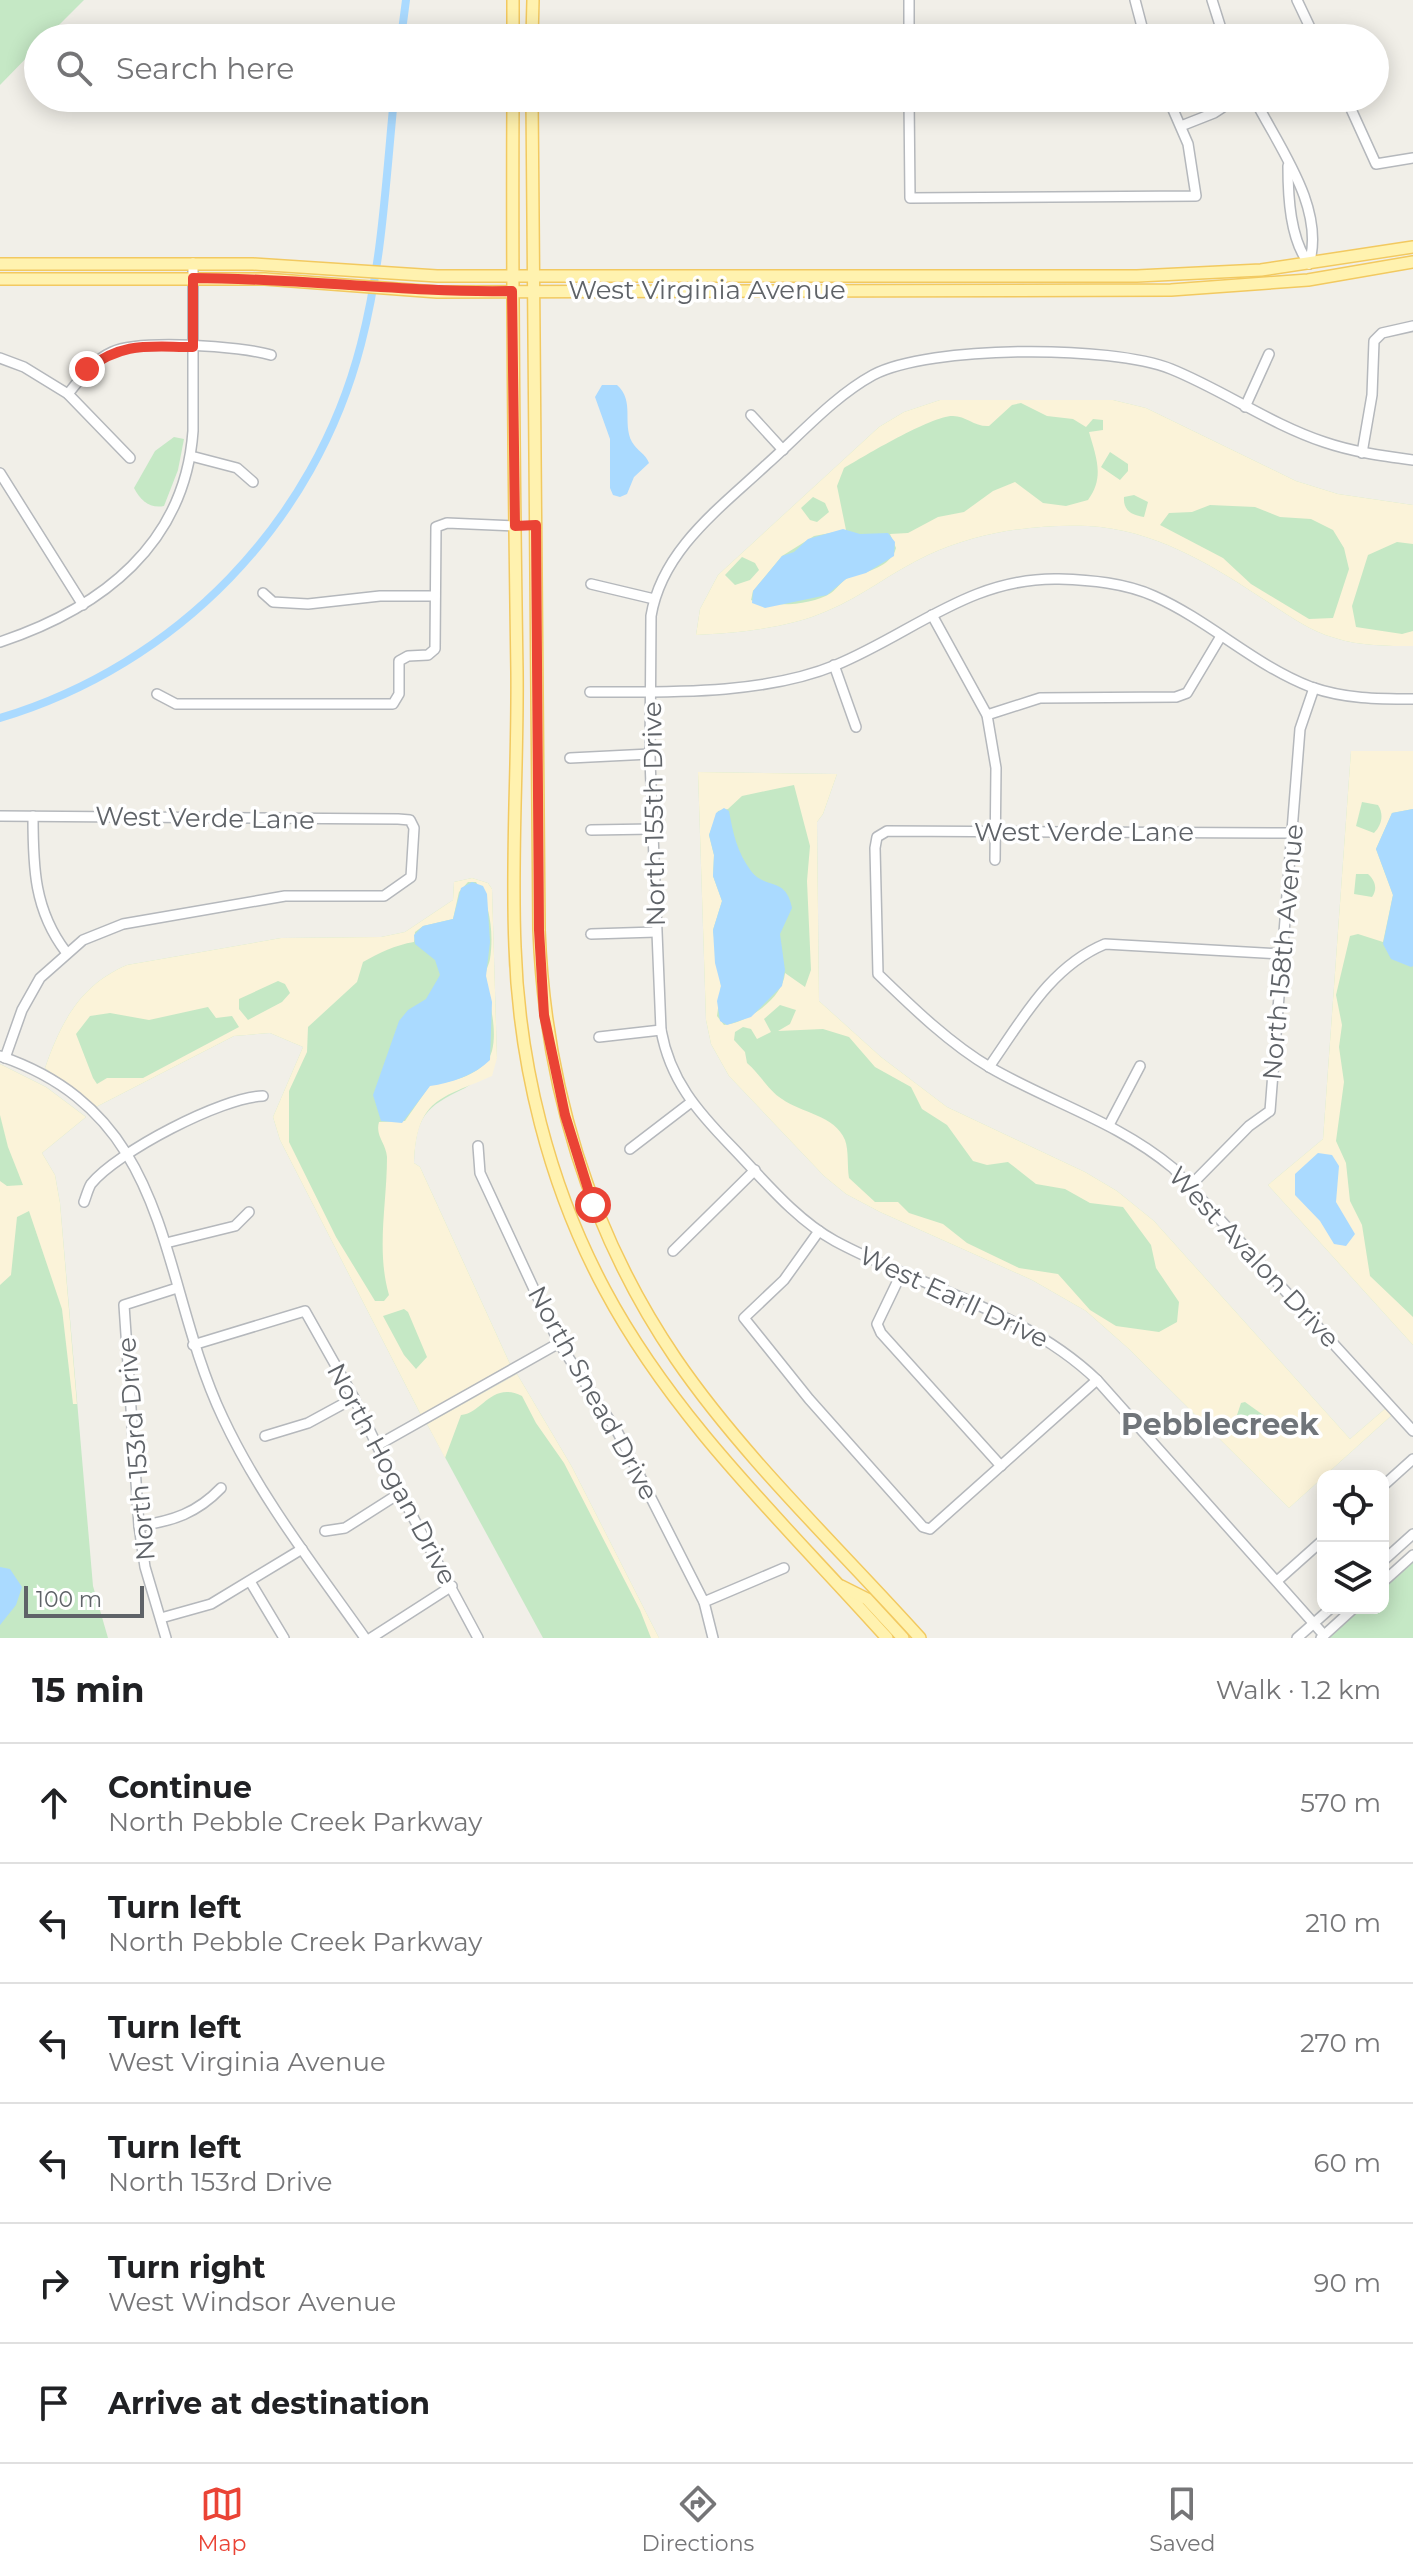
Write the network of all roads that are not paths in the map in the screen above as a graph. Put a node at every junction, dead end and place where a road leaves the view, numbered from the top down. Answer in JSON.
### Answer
{"nodes":[{"id":1,"x":513,"y":0,"type":"edge"},
{"id":2,"x":533,"y":0,"type":"edge"},
{"id":3,"x":909,"y":0,"type":"edge"},
{"id":4,"x":1135,"y":0,"type":"edge"},
{"id":5,"x":1212,"y":0,"type":"edge"},
{"id":6,"x":1297,"y":0,"type":"edge"},
{"id":7,"x":513,"y":24,"type":"edge"},
{"id":8,"x":532,"y":24,"type":"edge"},
{"id":9,"x":909,"y":24,"type":"edge"},
{"id":10,"x":1141,"y":24,"type":"edge"},
{"id":11,"x":1220,"y":24,"type":"edge"},
{"id":12,"x":1308,"y":24,"type":"edge"},
{"id":13,"x":513,"y":112,"type":"edge"},
{"id":14,"x":532,"y":112,"type":"edge"},
{"id":15,"x":909,"y":112,"type":"edge"},
{"id":16,"x":1174,"y":112,"type":"edge"},
{"id":17,"x":1216,"y":112,"type":"edge"},
{"id":18,"x":1261,"y":112,"type":"edge"},
{"id":19,"x":1352,"y":112,"type":"edge"},
{"id":20,"x":1181,"y":126,"type":"junction"},
{"id":21,"x":1413,"y":158,"type":"edge"},
{"id":22,"x":1288,"y":166,"type":"junction"},
{"id":23,"x":1308,"y":210,"type":"junction"},
{"id":24,"x":1292,"y":213,"type":"junction"},
{"id":25,"x":1413,"y":247,"type":"edge"},
{"id":26,"x":1413,"y":262,"type":"edge"},
{"id":27,"x":193,"y":263,"type":"junction"},
{"id":28,"x":0,"y":264,"type":"edge"},
{"id":29,"x":1309,"y":264,"type":"junction"},
{"id":30,"x":512,"y":275,"type":"junction"},
{"id":31,"x":532,"y":275,"type":"junction"},
{"id":32,"x":193,"y":278,"type":"junction"},
{"id":33,"x":0,"y":279,"type":"edge"},
{"id":34,"x":532,"y":290,"type":"junction"},
{"id":35,"x":512,"y":291,"type":"junction"},
{"id":36,"x":1413,"y":326,"type":"edge"},
{"id":37,"x":193,"y":347,"type":"junction"},
{"id":38,"x":1269,"y":354,"type":"dead end"},
{"id":39,"x":271,"y":355,"type":"dead end"},
{"id":40,"x":0,"y":358,"type":"edge"},
{"id":41,"x":68,"y":394,"type":"junction"},
{"id":42,"x":1245,"y":407,"type":"junction"},
{"id":43,"x":751,"y":415,"type":"dead end"},
{"id":44,"x":783,"y":450,"type":"junction"},
{"id":45,"x":1362,"y":453,"type":"junction"},
{"id":46,"x":191,"y":456,"type":"junction"},
{"id":47,"x":130,"y":458,"type":"dead end"},
{"id":48,"x":1413,"y":460,"type":"edge"},
{"id":49,"x":0,"y":473,"type":"edge"},
{"id":50,"x":253,"y":482,"type":"dead end"},
{"id":51,"x":536,"y":525,"type":"junction"},
{"id":52,"x":515,"y":526,"type":"junction"},
{"id":53,"x":591,"y":584,"type":"dead end"},
{"id":54,"x":263,"y":593,"type":"dead end"},
{"id":55,"x":435,"y":596,"type":"junction"},
{"id":56,"x":654,"y":599,"type":"junction"},
{"id":57,"x":83,"y":605,"type":"junction"},
{"id":58,"x":932,"y":615,"type":"junction"},
{"id":59,"x":1221,"y":636,"type":"junction"},
{"id":60,"x":0,"y":642,"type":"edge"},
{"id":61,"x":834,"y":665,"type":"junction"},
{"id":62,"x":1314,"y":688,"type":"junction"},
{"id":63,"x":590,"y":692,"type":"dead end"},
{"id":64,"x":651,"y":692,"type":"junction"},
{"id":65,"x":157,"y":694,"type":"dead end"},
{"id":66,"x":1413,"y":699,"type":"edge"},
{"id":67,"x":987,"y":715,"type":"junction"},
{"id":68,"x":856,"y":727,"type":"dead end"},
{"id":69,"x":650,"y":754,"type":"junction"},
{"id":70,"x":570,"y":758,"type":"dead end"},
{"id":71,"x":516,"y":759,"type":"junction"},
{"id":72,"x":539,"y":759,"type":"junction"},
{"id":73,"x":0,"y":816,"type":"edge"},
{"id":74,"x":33,"y":816,"type":"junction"},
{"id":75,"x":653,"y":829,"type":"junction"},
{"id":76,"x":591,"y":830,"type":"dead end"},
{"id":77,"x":996,"y":831,"type":"junction"},
{"id":78,"x":1293,"y":833,"type":"junction"},
{"id":79,"x":995,"y":860,"type":"dead end"},
{"id":80,"x":656,"y":932,"type":"junction"},
{"id":81,"x":591,"y":934,"type":"dead end"},
{"id":82,"x":66,"y":952,"type":"junction"},
{"id":83,"x":1282,"y":954,"type":"junction"},
{"id":84,"x":878,"y":974,"type":"joint"},
{"id":85,"x":661,"y":1030,"type":"junction"},
{"id":86,"x":599,"y":1037,"type":"dead end"},
{"id":87,"x":2,"y":1057,"type":"edge"},
{"id":88,"x":1140,"y":1066,"type":"dead end"},
{"id":89,"x":989,"y":1067,"type":"junction"},
{"id":90,"x":263,"y":1096,"type":"dead end"},
{"id":91,"x":690,"y":1103,"type":"junction"},
{"id":92,"x":1109,"y":1125,"type":"junction"},
{"id":93,"x":478,"y":1146,"type":"dead end"},
{"id":94,"x":630,"y":1149,"type":"dead end"},
{"id":95,"x":128,"y":1156,"type":"junction"},
{"id":96,"x":755,"y":1170,"type":"junction"},
{"id":97,"x":1191,"y":1185,"type":"junction"},
{"id":98,"x":84,"y":1202,"type":"dead end"},
{"id":99,"x":249,"y":1212,"type":"dead end"},
{"id":100,"x":819,"y":1231,"type":"junction"},
{"id":101,"x":166,"y":1243,"type":"junction"},
{"id":102,"x":673,"y":1251,"type":"dead end"},
{"id":103,"x":902,"y":1272,"type":"junction"},
{"id":104,"x":177,"y":1288,"type":"junction"},
{"id":105,"x":559,"y":1343,"type":"junction"},
{"id":106,"x":193,"y":1345,"type":"junction"},
{"id":107,"x":1097,"y":1380,"type":"junction"},
{"id":108,"x":354,"y":1398,"type":"junction"},
{"id":109,"x":1413,"y":1431,"type":"edge"},
{"id":110,"x":265,"y":1436,"type":"dead end"},
{"id":111,"x":378,"y":1445,"type":"junction"},
{"id":112,"x":1413,"y":1459,"type":"edge"},
{"id":113,"x":1001,"y":1466,"type":"junction"},
{"id":114,"x":1389,"y":1481,"type":"edge"},
{"id":115,"x":221,"y":1488,"type":"dead end"},
{"id":116,"x":400,"y":1493,"type":"junction"},
{"id":117,"x":139,"y":1526,"type":"junction"},
{"id":118,"x":325,"y":1531,"type":"dead end"},
{"id":119,"x":1413,"y":1534,"type":"edge"},
{"id":120,"x":1321,"y":1542,"type":"edge"},
{"id":121,"x":302,"y":1549,"type":"junction"},
{"id":122,"x":1413,"y":1555,"type":"edge"},
{"id":123,"x":1389,"y":1556,"type":"edge"},
{"id":124,"x":784,"y":1568,"type":"dead end"},
{"id":125,"x":1389,"y":1577,"type":"edge"},
{"id":126,"x":1277,"y":1581,"type":"junction"},
{"id":127,"x":251,"y":1583,"type":"junction"},
{"id":128,"x":452,"y":1586,"type":"junction"},
{"id":129,"x":840,"y":1586,"type":"junction"},
{"id":130,"x":704,"y":1602,"type":"junction"},
{"id":131,"x":1324,"y":1614,"type":"edge"},
{"id":132,"x":1347,"y":1614,"type":"edge"},
{"id":133,"x":161,"y":1618,"type":"junction"},
{"id":134,"x":1313,"y":1624,"type":"junction"},
{"id":135,"x":917,"y":1637,"type":"edge"},
{"id":136,"x":1322,"y":1637,"type":"edge"},
{"id":137,"x":166,"y":1638,"type":"edge"},
{"id":138,"x":284,"y":1638,"type":"edge"},
{"id":139,"x":368,"y":1638,"type":"edge"},
{"id":140,"x":478,"y":1638,"type":"edge"},
{"id":141,"x":713,"y":1638,"type":"edge"},
{"id":142,"x":887,"y":1638,"type":"edge"},
{"id":143,"x":903,"y":1638,"type":"edge"},
{"id":144,"x":1297,"y":1638,"type":"edge"}],
"edges":[{"from":1,"to":7,"type":"main road"},
{"from":2,"to":8,"type":"main road"},
{"from":3,"to":9,"type":"street"},
{"from":4,"to":10,"type":"street"},
{"from":5,"to":11,"type":"street"},
{"from":6,"to":12,"type":"street"},
{"from":13,"to":30,"type":"main road"},
{"from":14,"to":31,"type":"main road"},
{"from":15,"to":20,"type":"street"},
{"from":16,"to":20,"type":"street"},
{"from":17,"to":20,"type":"street"},
{"from":18,"to":22,"type":"street"},
{"from":19,"to":21,"type":"street"},
{"from":22,"to":23,"type":"street"},
{"from":22,"to":24,"type":"street"},
{"from":23,"to":24,"type":"street"},
{"from":23,"to":29,"type":"street"},
{"from":24,"to":29,"type":"street"},
{"from":25,"to":29,"type":"main road","name":"West Virginia Avenue"},
{"from":26,"to":34,"type":"main road","name":"West Virginia Avenue"},
{"from":27,"to":28,"type":"main road","name":"West Virginia Avenue"},
{"from":27,"to":30,"type":"main road","name":"West Virginia Avenue"},
{"from":27,"to":32,"type":"street"},
{"from":29,"to":31,"type":"main road","name":"West Virginia Avenue"},
{"from":30,"to":31,"type":"main road","name":"West Virginia Avenue"},
{"from":30,"to":35,"type":"main road"},
{"from":31,"to":34,"type":"main road"},
{"from":32,"to":33,"type":"main road","name":"West Virginia Avenue"},
{"from":32,"to":35,"type":"main road","name":"West Virginia Avenue"},
{"from":32,"to":37,"type":"street"},
{"from":34,"to":35,"type":"main road","name":"West Virginia Avenue"},
{"from":34,"to":51,"type":"main road"},
{"from":35,"to":52,"type":"main road"},
{"from":36,"to":45,"type":"street"},
{"from":37,"to":39,"type":"street"},
{"from":37,"to":41,"type":"street"},
{"from":37,"to":46,"type":"street"},
{"from":38,"to":42,"type":"street"},
{"from":40,"to":41,"type":"street"},
{"from":41,"to":47,"type":"street"},
{"from":42,"to":44,"type":"street"},
{"from":42,"to":45,"type":"street"},
{"from":43,"to":44,"type":"street"},
{"from":44,"to":56,"type":"street"},
{"from":45,"to":48,"type":"street"},
{"from":46,"to":50,"type":"street"},
{"from":46,"to":57,"type":"street"},
{"from":49,"to":57,"type":"street"},
{"from":51,"to":52,"type":"main road"},
{"from":51,"to":72,"type":"main road"},
{"from":52,"to":55,"type":"street"},
{"from":52,"to":71,"type":"main road"},
{"from":53,"to":56,"type":"street"},
{"from":54,"to":55,"type":"street"},
{"from":55,"to":65,"type":"street"},
{"from":56,"to":64,"type":"street","name":"North 155th Drive"},
{"from":57,"to":60,"type":"street"},
{"from":58,"to":59,"type":"street"},
{"from":58,"to":61,"type":"street"},
{"from":58,"to":67,"type":"street"},
{"from":59,"to":62,"type":"street"},
{"from":59,"to":67,"type":"street"},
{"from":61,"to":64,"type":"street"},
{"from":61,"to":68,"type":"street"},
{"from":62,"to":66,"type":"street"},
{"from":62,"to":78,"type":"street","name":"North 158th Avenue"},
{"from":63,"to":64,"type":"street"},
{"from":64,"to":69,"type":"street","name":"North 155th Drive"},
{"from":67,"to":77,"type":"street"},
{"from":69,"to":70,"type":"street"},
{"from":69,"to":75,"type":"street","name":"North 155th Drive"},
{"from":71,"to":72,"type":"main road"},
{"from":71,"to":129,"type":"main road"},
{"from":72,"to":135,"type":"main road"},
{"from":73,"to":74,"type":"street","name":"West Verde Lane"},
{"from":74,"to":82,"type":"street"},
{"from":74,"to":82,"type":"street","name":"West Verde Lane"},
{"from":75,"to":76,"type":"street"},
{"from":75,"to":80,"type":"street","name":"North 155th Drive"},
{"from":77,"to":78,"type":"street","name":"West Verde Lane"},
{"from":77,"to":79,"type":"street"},
{"from":77,"to":84,"type":"street","name":"West Verde Lane"},
{"from":78,"to":83,"type":"street","name":"North 158th Avenue"},
{"from":80,"to":81,"type":"street"},
{"from":80,"to":85,"type":"street","name":"North 155th Drive"},
{"from":82,"to":87,"type":"street"},
{"from":83,"to":89,"type":"street"},
{"from":83,"to":97,"type":"street","name":"North 158th Avenue"},
{"from":84,"to":89,"type":"street","name":"West Avalon Drive"},
{"from":85,"to":86,"type":"street"},
{"from":85,"to":91,"type":"street","name":"West Earll Drive"},
{"from":87,"to":95,"type":"street"},
{"from":88,"to":92,"type":"street"},
{"from":89,"to":92,"type":"street","name":"West Avalon Drive"},
{"from":90,"to":95,"type":"street"},
{"from":91,"to":94,"type":"street"},
{"from":91,"to":96,"type":"street","name":"West Earll Drive"},
{"from":92,"to":97,"type":"street","name":"West Avalon Drive"},
{"from":93,"to":105,"type":"street","name":"North Snead Drive"},
{"from":95,"to":98,"type":"street"},
{"from":95,"to":101,"type":"street"},
{"from":96,"to":100,"type":"street","name":"West Earll Drive"},
{"from":96,"to":102,"type":"street"},
{"from":97,"to":109,"type":"street","name":"West Avalon Drive"},
{"from":99,"to":101,"type":"street"},
{"from":100,"to":103,"type":"street","name":"West Earll Drive"},
{"from":100,"to":113,"type":"street"},
{"from":101,"to":104,"type":"street"},
{"from":103,"to":107,"type":"street","name":"West Earll Drive"},
{"from":103,"to":113,"type":"street"},
{"from":104,"to":106,"type":"street"},
{"from":104,"to":117,"type":"street","name":"North 153rd Drive"},
{"from":105,"to":111,"type":"street"},
{"from":105,"to":130,"type":"street","name":"North Snead Drive"},
{"from":106,"to":108,"type":"street","name":"North Hogan Drive"},
{"from":106,"to":121,"type":"street"},
{"from":107,"to":113,"type":"street"},
{"from":107,"to":126,"type":"street","name":"West Earll Drive"},
{"from":108,"to":110,"type":"street"},
{"from":108,"to":111,"type":"street","name":"North Hogan Drive"},
{"from":111,"to":116,"type":"street","name":"North Hogan Drive"},
{"from":112,"to":114,"type":"street"},
{"from":115,"to":117,"type":"street"},
{"from":116,"to":118,"type":"street"},
{"from":116,"to":128,"type":"street","name":"North Hogan Drive"},
{"from":117,"to":133,"type":"street","name":"North 153rd Drive"},
{"from":119,"to":123,"type":"street"},
{"from":120,"to":126,"type":"street"},
{"from":121,"to":127,"type":"street"},
{"from":121,"to":139,"type":"street"},
{"from":122,"to":125,"type":"street"},
{"from":124,"to":130,"type":"street"},
{"from":126,"to":134,"type":"street","name":"West Earll Drive"},
{"from":127,"to":133,"type":"street"},
{"from":127,"to":138,"type":"street"},
{"from":128,"to":139,"type":"street"},
{"from":128,"to":140,"type":"street","name":"North Hogan Drive"},
{"from":129,"to":142,"type":"main road"},
{"from":129,"to":143,"type":"main road"},
{"from":130,"to":141,"type":"street","name":"North Snead Drive"},
{"from":131,"to":134,"type":"street"},
{"from":132,"to":136,"type":"street"},
{"from":133,"to":137,"type":"street","name":"North 153rd Drive"},
{"from":134,"to":136,"type":"street","name":"West Earll Drive"},
{"from":134,"to":144,"type":"street"}]}
